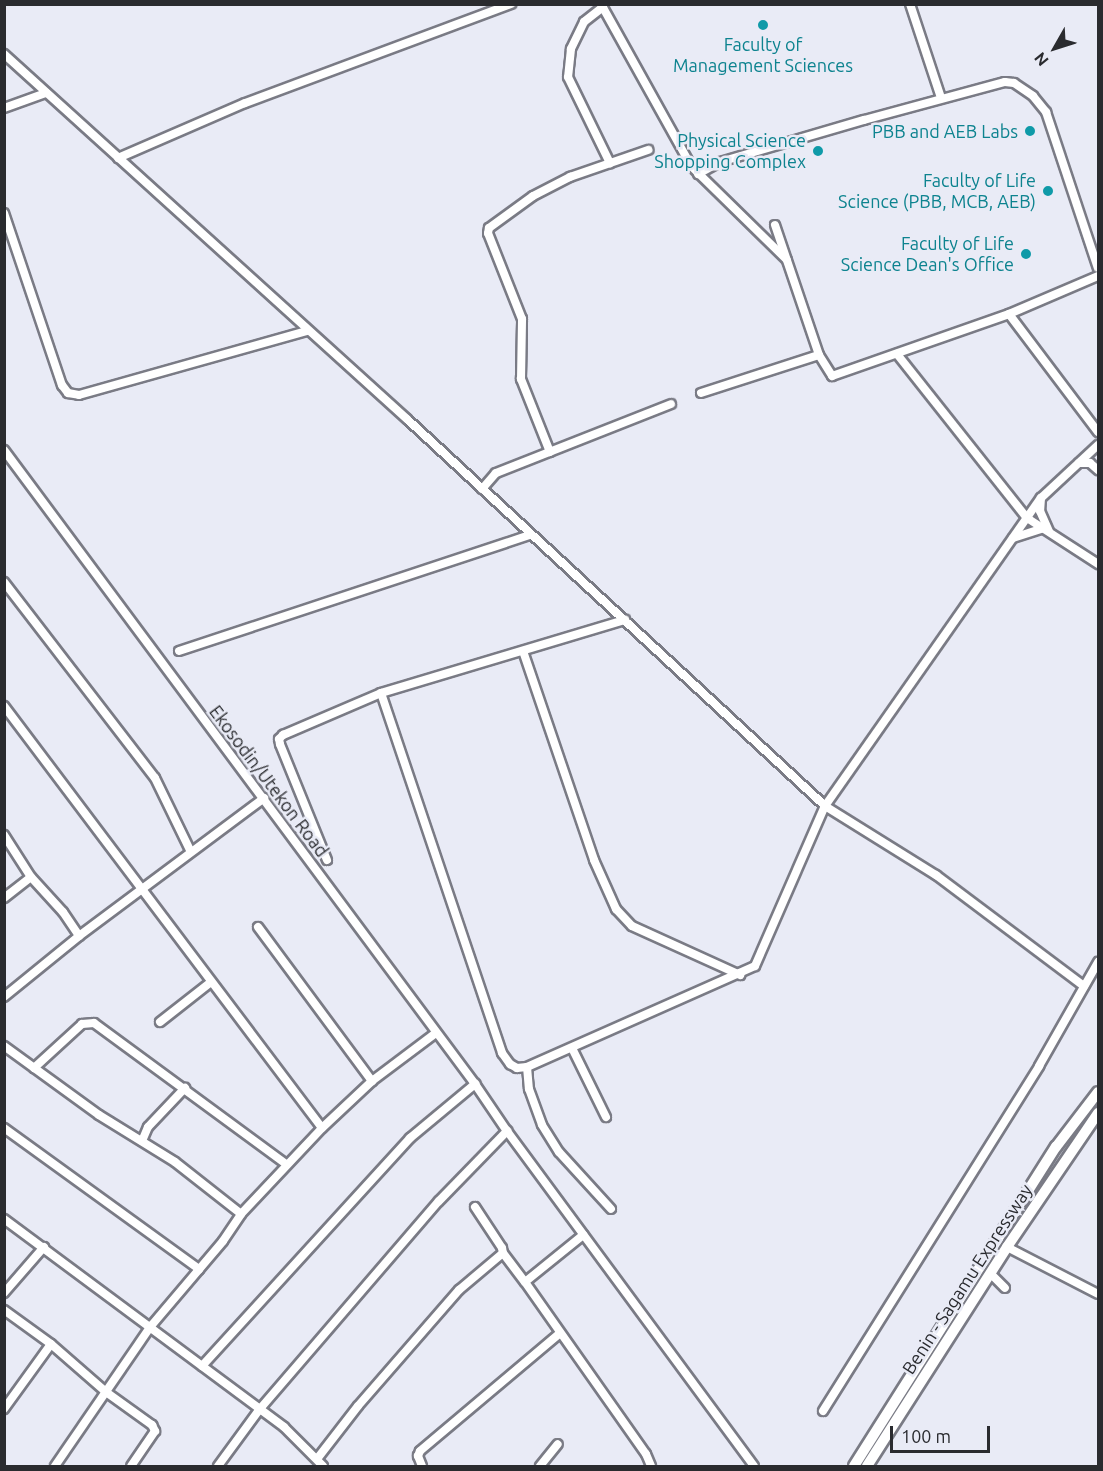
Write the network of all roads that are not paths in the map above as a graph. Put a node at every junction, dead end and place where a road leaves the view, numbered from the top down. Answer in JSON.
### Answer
{"nodes":[{"id":1,"x":511,"y":4,"type":"edge"},
{"id":2,"x":910,"y":4,"type":"edge"},
{"id":3,"x":602,"y":6,"type":"edge"},
{"id":4,"x":4,"y":54,"type":"edge"},
{"id":5,"x":46,"y":93,"type":"junction"},
{"id":6,"x":941,"y":98,"type":"junction"},
{"id":7,"x":4,"y":108,"type":"edge"},
{"id":8,"x":648,"y":150,"type":"dead end"},
{"id":9,"x":118,"y":158,"type":"junction"},
{"id":10,"x":610,"y":163,"type":"junction"},
{"id":11,"x":698,"y":174,"type":"junction"},
{"id":12,"x":4,"y":213,"type":"edge"},
{"id":13,"x":776,"y":225,"type":"dead end"},
{"id":14,"x":788,"y":261,"type":"junction"},
{"id":15,"x":1098,"y":268,"type":"edge"},
{"id":16,"x":1098,"y":276,"type":"edge"},
{"id":17,"x":1009,"y":314,"type":"junction"},
{"id":18,"x":307,"y":331,"type":"junction"},
{"id":19,"x":897,"y":354,"type":"junction"},
{"id":20,"x":819,"y":355,"type":"junction"},
{"id":21,"x":701,"y":393,"type":"dead end"},
{"id":22,"x":671,"y":404,"type":"dead end"},
{"id":23,"x":1098,"y":432,"type":"edge"},
{"id":24,"x":1098,"y":445,"type":"edge"},
{"id":25,"x":4,"y":450,"type":"edge"},
{"id":26,"x":549,"y":452,"type":"junction"},
{"id":27,"x":1079,"y":463,"type":"junction"},
{"id":28,"x":1098,"y":470,"type":"edge"},
{"id":29,"x":482,"y":489,"type":"junction"},
{"id":30,"x":1041,"y":498,"type":"junction"},
{"id":31,"x":1027,"y":518,"type":"junction"},
{"id":32,"x":1046,"y":529,"type":"junction"},
{"id":33,"x":530,"y":535,"type":"junction"},
{"id":34,"x":1012,"y":539,"type":"junction"},
{"id":35,"x":1098,"y":564,"type":"edge"},
{"id":36,"x":4,"y":582,"type":"edge"},
{"id":37,"x":624,"y":620,"type":"junction"},
{"id":38,"x":179,"y":651,"type":"dead end"},
{"id":39,"x":523,"y":651,"type":"junction"},
{"id":40,"x":381,"y":693,"type":"junction"},
{"id":41,"x":4,"y":706,"type":"edge"},
{"id":42,"x":264,"y":798,"type":"junction"},
{"id":43,"x":825,"y":806,"type":"junction"},
{"id":44,"x":4,"y":835,"type":"edge"},
{"id":45,"x":191,"y":852,"type":"junction"},
{"id":46,"x":327,"y":860,"type":"dead end"},
{"id":47,"x":31,"y":877,"type":"junction"},
{"id":48,"x":142,"y":890,"type":"junction"},
{"id":49,"x":4,"y":898,"type":"edge"},
{"id":50,"x":258,"y":927,"type":"dead end"},
{"id":51,"x":79,"y":936,"type":"junction"},
{"id":52,"x":1098,"y":962,"type":"edge"},
{"id":53,"x":740,"y":975,"type":"junction"},
{"id":54,"x":211,"y":982,"type":"junction"},
{"id":55,"x":1084,"y":986,"type":"junction"},
{"id":56,"x":4,"y":998,"type":"edge"},
{"id":57,"x":160,"y":1022,"type":"dead end"},
{"id":58,"x":436,"y":1033,"type":"junction"},
{"id":59,"x":4,"y":1046,"type":"edge"},
{"id":60,"x":572,"y":1048,"type":"junction"},
{"id":61,"x":526,"y":1067,"type":"junction"},
{"id":62,"x":33,"y":1068,"type":"junction"},
{"id":63,"x":372,"y":1081,"type":"junction"},
{"id":64,"x":476,"y":1084,"type":"junction"},
{"id":65,"x":185,"y":1088,"type":"junction"},
{"id":66,"x":1098,"y":1092,"type":"edge"},
{"id":67,"x":1098,"y":1113,"type":"edge"},
{"id":68,"x":606,"y":1118,"type":"dead end"},
{"id":69,"x":4,"y":1128,"type":"edge"},
{"id":70,"x":322,"y":1128,"type":"junction"},
{"id":71,"x":1070,"y":1129,"type":"junction"},
{"id":72,"x":507,"y":1131,"type":"junction"},
{"id":73,"x":1081,"y":1136,"type":"junction"},
{"id":74,"x":142,"y":1141,"type":"junction"},
{"id":75,"x":286,"y":1164,"type":"junction"},
{"id":76,"x":475,"y":1207,"type":"dead end"},
{"id":77,"x":610,"y":1209,"type":"dead end"},
{"id":78,"x":242,"y":1214,"type":"junction"},
{"id":79,"x":4,"y":1219,"type":"edge"},
{"id":80,"x":583,"y":1235,"type":"junction"},
{"id":81,"x":44,"y":1247,"type":"junction"},
{"id":82,"x":1007,"y":1247,"type":"junction"},
{"id":83,"x":503,"y":1253,"type":"junction"},
{"id":84,"x":199,"y":1269,"type":"junction"},
{"id":85,"x":990,"y":1273,"type":"junction"},
{"id":86,"x":525,"y":1282,"type":"junction"},
{"id":87,"x":1005,"y":1288,"type":"dead end"},
{"id":88,"x":4,"y":1293,"type":"edge"},
{"id":89,"x":1098,"y":1294,"type":"edge"},
{"id":90,"x":4,"y":1310,"type":"edge"},
{"id":91,"x":151,"y":1326,"type":"junction"},
{"id":92,"x":560,"y":1333,"type":"junction"},
{"id":93,"x":51,"y":1344,"type":"junction"},
{"id":94,"x":202,"y":1366,"type":"junction"},
{"id":95,"x":106,"y":1392,"type":"junction"},
{"id":96,"x":4,"y":1409,"type":"edge"},
{"id":97,"x":259,"y":1410,"type":"junction"},
{"id":98,"x":823,"y":1411,"type":"dead end"},
{"id":99,"x":558,"y":1444,"type":"dead end"},
{"id":100,"x":316,"y":1459,"type":"junction"},
{"id":101,"x":55,"y":1467,"type":"edge"},
{"id":102,"x":131,"y":1467,"type":"edge"},
{"id":103,"x":218,"y":1467,"type":"edge"},
{"id":104,"x":323,"y":1467,"type":"edge"},
{"id":105,"x":422,"y":1467,"type":"edge"},
{"id":106,"x":540,"y":1467,"type":"edge"},
{"id":107,"x":651,"y":1467,"type":"edge"},
{"id":108,"x":754,"y":1467,"type":"edge"},
{"id":109,"x":854,"y":1467,"type":"edge"},
{"id":110,"x":867,"y":1467,"type":"edge"}],
"edges":[{"from":1,"to":9,"type":"street"},
{"from":2,"to":6,"type":"street"},
{"from":3,"to":10,"type":"street"},
{"from":3,"to":11,"type":"street"},
{"from":4,"to":5,"type":"street"},
{"from":5,"to":7,"type":"street"},
{"from":5,"to":9,"type":"street"},
{"from":6,"to":11,"type":"street"},
{"from":6,"to":15,"type":"street"},
{"from":8,"to":10,"type":"street"},
{"from":9,"to":18,"type":"street"},
{"from":10,"to":26,"type":"street"},
{"from":11,"to":14,"type":"street"},
{"from":12,"to":18,"type":"street"},
{"from":13,"to":14,"type":"street"},
{"from":14,"to":20,"type":"street"},
{"from":16,"to":17,"type":"street"},
{"from":17,"to":19,"type":"street"},
{"from":17,"to":23,"type":"street"},
{"from":18,"to":29,"type":"street"},
{"from":19,"to":20,"type":"street"},
{"from":19,"to":31,"type":"street"},
{"from":20,"to":21,"type":"street"},
{"from":22,"to":26,"type":"street"},
{"from":24,"to":27,"type":"street"},
{"from":25,"to":42,"type":"street","name":"Ekosodin/Utekon Road"},
{"from":26,"to":29,"type":"street"},
{"from":27,"to":28,"type":"street"},
{"from":27,"to":30,"type":"street"},
{"from":29,"to":33,"type":"street"},
{"from":30,"to":31,"type":"street"},
{"from":30,"to":32,"type":"street"},
{"from":31,"to":32,"type":"street"},
{"from":31,"to":34,"type":"street"},
{"from":32,"to":34,"type":"street"},
{"from":32,"to":35,"type":"street"},
{"from":33,"to":37,"type":"street"},
{"from":33,"to":38,"type":"street"},
{"from":34,"to":43,"type":"street"},
{"from":36,"to":45,"type":"street"},
{"from":37,"to":39,"type":"street"},
{"from":37,"to":43,"type":"street"},
{"from":39,"to":40,"type":"street"},
{"from":39,"to":53,"type":"street"},
{"from":40,"to":46,"type":"street"},
{"from":40,"to":61,"type":"street"},
{"from":41,"to":48,"type":"street"},
{"from":42,"to":45,"type":"street"},
{"from":42,"to":58,"type":"street","name":"Ekosodin/Utekon Road"},
{"from":43,"to":53,"type":"street"},
{"from":43,"to":55,"type":"street"},
{"from":44,"to":47,"type":"street"},
{"from":45,"to":48,"type":"street"},
{"from":47,"to":49,"type":"street"},
{"from":47,"to":51,"type":"street"},
{"from":48,"to":51,"type":"street"},
{"from":48,"to":54,"type":"street"},
{"from":50,"to":63,"type":"street"},
{"from":51,"to":56,"type":"street"},
{"from":52,"to":55,"type":"street"},
{"from":53,"to":60,"type":"street"},
{"from":54,"to":57,"type":"street"},
{"from":54,"to":70,"type":"street"},
{"from":55,"to":98,"type":"street"},
{"from":58,"to":63,"type":"street"},
{"from":58,"to":64,"type":"street","name":"Ekosodin/Utekon Road"},
{"from":59,"to":62,"type":"street"},
{"from":60,"to":61,"type":"street"},
{"from":60,"to":68,"type":"street"},
{"from":61,"to":77,"type":"street"},
{"from":62,"to":65,"type":"street"},
{"from":62,"to":74,"type":"street"},
{"from":63,"to":70,"type":"street"},
{"from":64,"to":72,"type":"street","name":"Ekosodin/Utekon Road"},
{"from":64,"to":94,"type":"street"},
{"from":65,"to":74,"type":"street"},
{"from":65,"to":75,"type":"street"},
{"from":66,"to":71,"type":"highway"},
{"from":67,"to":73,"type":"highway","name":"Benin - Sagamu Expressway"},
{"from":69,"to":84,"type":"street"},
{"from":70,"to":75,"type":"street"},
{"from":71,"to":73,"type":"highway"},
{"from":71,"to":109,"type":"highway"},
{"from":72,"to":80,"type":"street","name":"Ekosodin/Utekon Road"},
{"from":72,"to":97,"type":"street"},
{"from":73,"to":82,"type":"highway","name":"Benin - Sagamu Expressway"},
{"from":74,"to":78,"type":"street"},
{"from":75,"to":78,"type":"street"},
{"from":76,"to":83,"type":"street"},
{"from":78,"to":84,"type":"street"},
{"from":79,"to":81,"type":"street"},
{"from":80,"to":86,"type":"street"},
{"from":80,"to":108,"type":"street","name":"Ekosodin/Utekon Road"},
{"from":81,"to":88,"type":"street"},
{"from":81,"to":91,"type":"street"},
{"from":82,"to":85,"type":"highway","name":"Benin - Sagamu Expressway"},
{"from":82,"to":89,"type":"street"},
{"from":83,"to":86,"type":"street"},
{"from":83,"to":100,"type":"street"},
{"from":84,"to":91,"type":"street"},
{"from":85,"to":87,"type":"street"},
{"from":85,"to":110,"type":"highway","name":"Benin - Sagamu Expressway"},
{"from":86,"to":92,"type":"street"},
{"from":90,"to":93,"type":"street"},
{"from":91,"to":94,"type":"street"},
{"from":91,"to":95,"type":"street"},
{"from":92,"to":105,"type":"street"},
{"from":92,"to":107,"type":"street"},
{"from":93,"to":95,"type":"street"},
{"from":93,"to":96,"type":"street"},
{"from":94,"to":97,"type":"street"},
{"from":95,"to":101,"type":"street"},
{"from":95,"to":102,"type":"street"},
{"from":97,"to":100,"type":"street"},
{"from":97,"to":103,"type":"street"},
{"from":99,"to":106,"type":"street"},
{"from":100,"to":104,"type":"street"}]}
